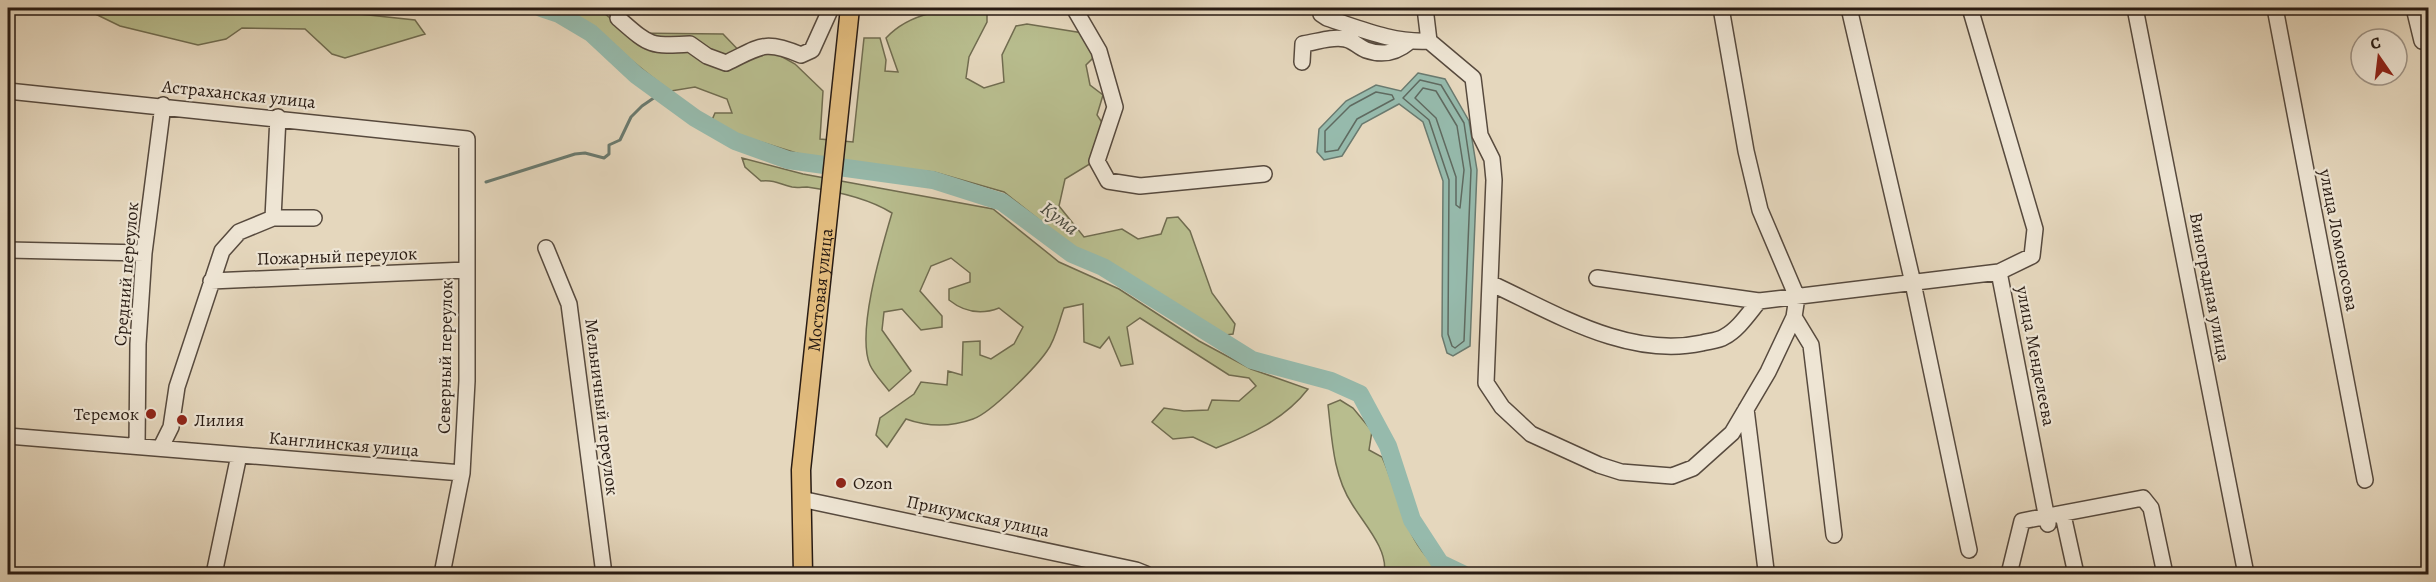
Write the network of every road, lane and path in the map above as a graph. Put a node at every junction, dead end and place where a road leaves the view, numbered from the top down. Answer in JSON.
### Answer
{"nodes":[{"id":1,"x":831,"y":8,"type":"edge"},
{"id":2,"x":1074,"y":8,"type":"edge"},
{"id":3,"x":1321,"y":8,"type":"edge"},
{"id":4,"x":1425,"y":8,"type":"edge"},
{"id":5,"x":1721,"y":8,"type":"edge"},
{"id":6,"x":1849,"y":8,"type":"edge"},
{"id":7,"x":1970,"y":8,"type":"edge"},
{"id":8,"x":2135,"y":8,"type":"edge"},
{"id":9,"x":2275,"y":8,"type":"edge"},
{"id":10,"x":2414,"y":8,"type":"edge"},
{"id":11,"x":849,"y":10,"type":"edge"},
{"id":12,"x":618,"y":18,"type":"dead end"},
{"id":13,"x":1429,"y":41,"type":"junction"},
{"id":14,"x":2422,"y":41,"type":"dead end"},
{"id":15,"x":1409,"y":42,"type":"junction"},
{"id":16,"x":1302,"y":62,"type":"dead end"},
{"id":17,"x":8,"y":91,"type":"edge"},
{"id":18,"x":163,"y":105,"type":"junction"},
{"id":19,"x":278,"y":117,"type":"junction"},
{"id":20,"x":467,"y":138,"type":"joint"},
{"id":21,"x":1264,"y":174,"type":"dead end"},
{"id":22,"x":314,"y":218,"type":"dead end"},
{"id":23,"x":273,"y":219,"type":"junction"},
{"id":24,"x":546,"y":248,"type":"dead end"},
{"id":25,"x":8,"y":250,"type":"edge"},
{"id":26,"x":144,"y":253,"type":"junction"},
{"id":27,"x":466,"y":270,"type":"junction"},
{"id":28,"x":1999,"y":272,"type":"junction"},
{"id":29,"x":1597,"y":278,"type":"dead end"},
{"id":30,"x":211,"y":281,"type":"junction"},
{"id":31,"x":1490,"y":283,"type":"junction"},
{"id":32,"x":1913,"y":283,"type":"junction"},
{"id":33,"x":1797,"y":297,"type":"junction"},
{"id":34,"x":1759,"y":301,"type":"junction"},
{"id":35,"x":1794,"y":317,"type":"junction"},
{"id":36,"x":1746,"y":409,"type":"junction"},
{"id":37,"x":8,"y":436,"type":"edge"},
{"id":38,"x":137,"y":446,"type":"junction"},
{"id":39,"x":161,"y":447,"type":"junction"},
{"id":40,"x":239,"y":455,"type":"junction"},
{"id":41,"x":462,"y":473,"type":"junction"},
{"id":42,"x":2366,"y":480,"type":"dead end"},
{"id":43,"x":801,"y":499,"type":"junction"},
{"id":44,"x":2063,"y":515,"type":"junction"},
{"id":45,"x":2048,"y":520,"type":"junction"},
{"id":46,"x":1834,"y":535,"type":"dead end"},
{"id":47,"x":1969,"y":550,"type":"dead end"},
{"id":48,"x":1089,"y":567,"type":"edge"},
{"id":49,"x":1766,"y":570,"type":"dead end"},
{"id":50,"x":214,"y":574,"type":"edge"},
{"id":51,"x":442,"y":574,"type":"edge"},
{"id":52,"x":604,"y":574,"type":"edge"},
{"id":53,"x":803,"y":574,"type":"edge"},
{"id":54,"x":1146,"y":574,"type":"edge"},
{"id":55,"x":2009,"y":574,"type":"edge"},
{"id":56,"x":2076,"y":574,"type":"edge"},
{"id":57,"x":2165,"y":574,"type":"edge"},
{"id":58,"x":2246,"y":574,"type":"edge"}],
"edges":[{"from":1,"to":12,"type":"street"},
{"from":2,"to":21,"type":"street"},
{"from":3,"to":15,"type":"street"},
{"from":4,"to":13,"type":"street"},
{"from":5,"to":33,"type":"street"},
{"from":6,"to":32,"type":"street"},
{"from":7,"to":28,"type":"street","name":"улица Менделеева"},
{"from":8,"to":58,"type":"street","name":"Виноградная улица"},
{"from":9,"to":42,"type":"street","name":"улица Ломоносова"},
{"from":10,"to":14,"type":"street"},
{"from":11,"to":43,"type":"main road","name":"Мостовая улица"},
{"from":13,"to":15,"type":"street"},
{"from":13,"to":31,"type":"street"},
{"from":15,"to":16,"type":"street"},
{"from":17,"to":18,"type":"street","name":"Астраханская улица"},
{"from":18,"to":19,"type":"street","name":"Астраханская улица"},
{"from":18,"to":26,"type":"street","name":"Средний переулок"},
{"from":19,"to":20,"type":"street","name":"Астраханская улица"},
{"from":19,"to":23,"type":"street"},
{"from":20,"to":27,"type":"street","name":"Северный переулок"},
{"from":22,"to":23,"type":"street"},
{"from":23,"to":30,"type":"street"},
{"from":24,"to":52,"type":"street","name":"Мельничный переулок"},
{"from":25,"to":26,"type":"street"},
{"from":26,"to":38,"type":"street","name":"Средний переулок"},
{"from":27,"to":30,"type":"street","name":"Пожарный переулок"},
{"from":27,"to":41,"type":"street","name":"Северный переулок"},
{"from":28,"to":32,"type":"street"},
{"from":28,"to":45,"type":"street","name":"улица Менделеева"},
{"from":29,"to":34,"type":"street"},
{"from":30,"to":39,"type":"street"},
{"from":31,"to":34,"type":"street"},
{"from":31,"to":36,"type":"street"},
{"from":32,"to":33,"type":"street"},
{"from":32,"to":47,"type":"street"},
{"from":33,"to":34,"type":"street"},
{"from":33,"to":35,"type":"street"},
{"from":35,"to":36,"type":"street"},
{"from":35,"to":46,"type":"street"},
{"from":36,"to":49,"type":"street"},
{"from":37,"to":38,"type":"street","name":"Канглинская улица"},
{"from":38,"to":39,"type":"street","name":"Канглинская улица"},
{"from":39,"to":40,"type":"street","name":"Канглинская улица"},
{"from":40,"to":41,"type":"street","name":"Канглинская улица"},
{"from":40,"to":50,"type":"street"},
{"from":41,"to":51,"type":"street","name":"Северный переулок"},
{"from":43,"to":48,"type":"street","name":"Прикумская улица"},
{"from":43,"to":53,"type":"main road","name":"Мостовая улица"},
{"from":44,"to":45,"type":"street"},
{"from":44,"to":56,"type":"street"},
{"from":44,"to":57,"type":"street"},
{"from":45,"to":55,"type":"street"},
{"from":48,"to":54,"type":"street","name":"Прикумская улица"}]}
